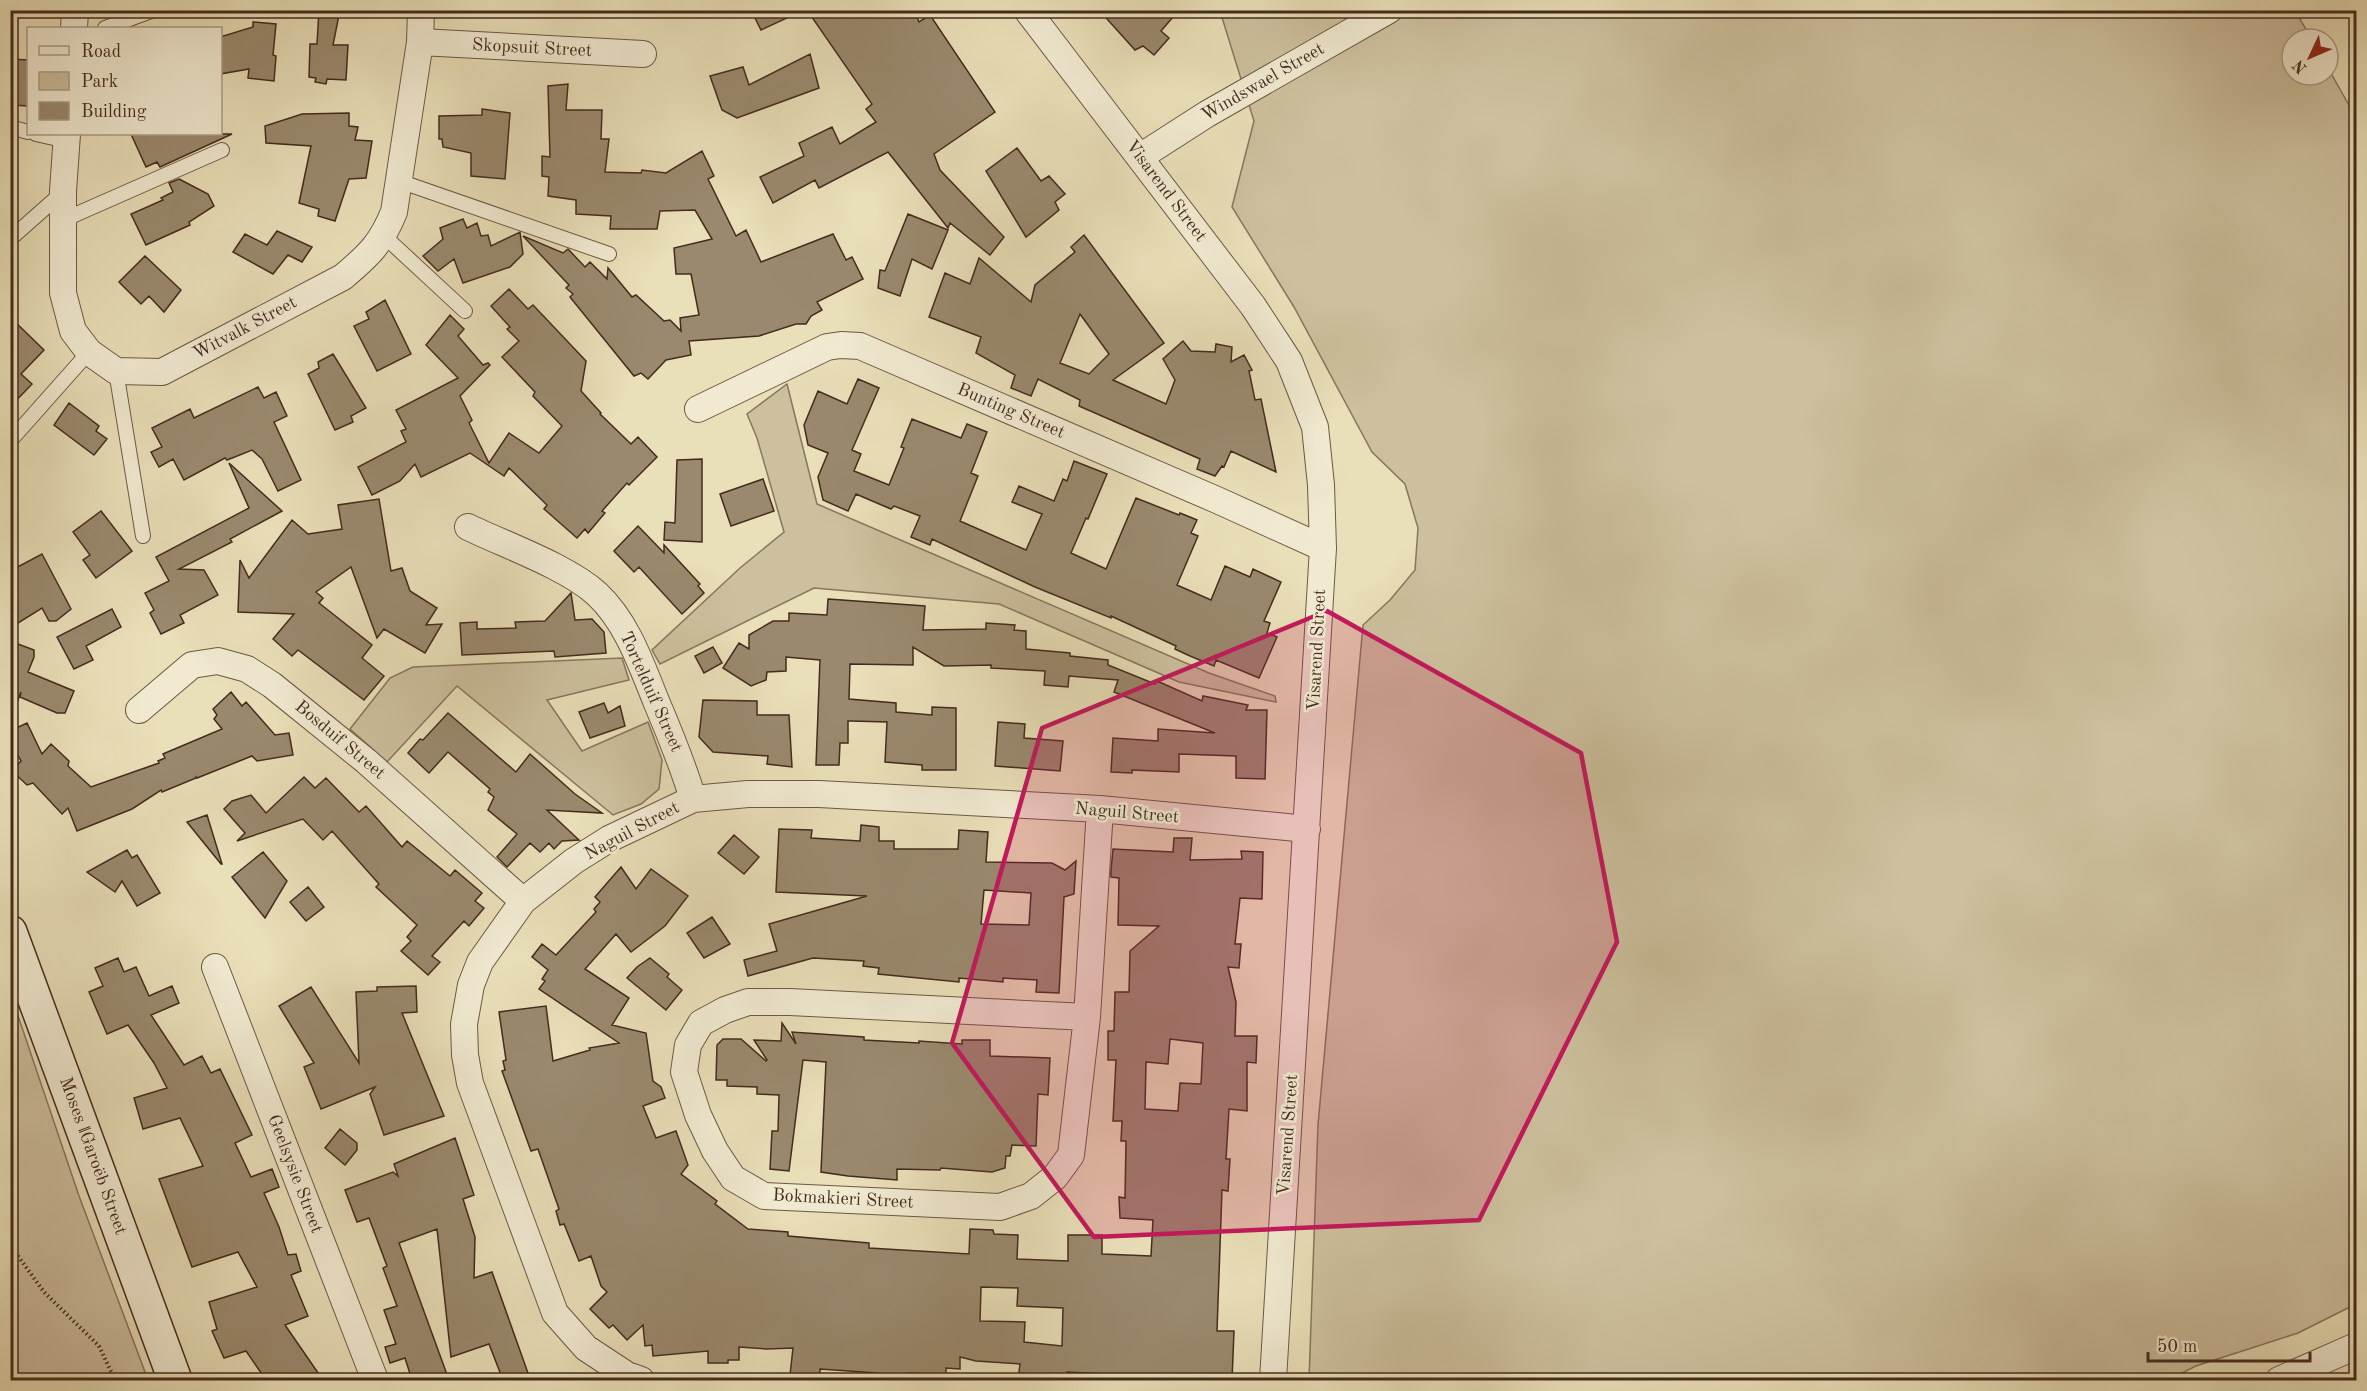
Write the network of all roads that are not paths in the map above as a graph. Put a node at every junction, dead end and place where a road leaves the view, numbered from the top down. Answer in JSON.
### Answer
{"nodes":[{"id":1,"x":75,"y":10,"type":"edge"},
{"id":2,"x":154,"y":10,"type":"edge"},
{"id":3,"x":421,"y":10,"type":"edge"},
{"id":4,"x":1028,"y":10,"type":"edge"},
{"id":5,"x":1389,"y":10,"type":"edge"},
{"id":6,"x":74,"y":27,"type":"edge"},
{"id":7,"x":108,"y":27,"type":"edge"},
{"id":8,"x":420,"y":42,"type":"junction"},
{"id":9,"x":643,"y":54,"type":"dead end"},
{"id":10,"x":10,"y":127,"type":"edge"},
{"id":11,"x":27,"y":132,"type":"edge"},
{"id":12,"x":46,"y":135,"type":"edge"},
{"id":13,"x":67,"y":137,"type":"edge"},
{"id":14,"x":222,"y":150,"type":"dead end"},
{"id":15,"x":1140,"y":157,"type":"junction"},
{"id":16,"x":399,"y":181,"type":"junction"},
{"id":17,"x":63,"y":192,"type":"junction"},
{"id":18,"x":63,"y":220,"type":"junction"},
{"id":19,"x":384,"y":236,"type":"junction"},
{"id":20,"x":10,"y":239,"type":"edge"},
{"id":21,"x":609,"y":254,"type":"dead end"},
{"id":22,"x":465,"y":311,"type":"dead end"},
{"id":23,"x":89,"y":352,"type":"junction"},
{"id":24,"x":116,"y":371,"type":"junction"},
{"id":25,"x":698,"y":409,"type":"dead end"},
{"id":26,"x":10,"y":441,"type":"edge"},
{"id":27,"x":468,"y":527,"type":"dead end"},
{"id":28,"x":143,"y":536,"type":"dead end"},
{"id":29,"x":1323,"y":548,"type":"junction"},
{"id":30,"x":139,"y":710,"type":"dead end"},
{"id":31,"x":693,"y":799,"type":"junction"},
{"id":32,"x":1100,"y":809,"type":"junction"},
{"id":33,"x":1307,"y":829,"type":"junction"},
{"id":34,"x":523,"y":901,"type":"junction"},
{"id":35,"x":10,"y":932,"type":"edge"},
{"id":36,"x":215,"y":967,"type":"dead end"},
{"id":37,"x":1087,"y":1017,"type":"junction"},
{"id":38,"x":2356,"y":1346,"type":"edge"},
{"id":39,"x":630,"y":1378,"type":"edge"},
{"id":40,"x":175,"y":1380,"type":"edge"},
{"id":41,"x":375,"y":1380,"type":"edge"},
{"id":42,"x":1273,"y":1380,"type":"edge"},
{"id":43,"x":2279,"y":1380,"type":"edge"}],
"edges":[{"from":1,"to":6,"type":"street"},
{"from":2,"to":7,"type":"lane"},
{"from":3,"to":8,"type":"street","name":"Witvalk Street"},
{"from":4,"to":15,"type":"street","name":"Visarend Street"},
{"from":5,"to":15,"type":"street","name":"Windswael Street"},
{"from":8,"to":9,"type":"street","name":"Skopsuit Street"},
{"from":8,"to":16,"type":"street","name":"Witvalk Street"},
{"from":10,"to":11,"type":"lane"},
{"from":12,"to":13,"type":"lane"},
{"from":13,"to":17,"type":"street"},
{"from":14,"to":18,"type":"lane"},
{"from":15,"to":29,"type":"street","name":"Visarend Street"},
{"from":16,"to":19,"type":"street","name":"Witvalk Street"},
{"from":16,"to":21,"type":"lane"},
{"from":17,"to":18,"type":"street"},
{"from":17,"to":20,"type":"lane"},
{"from":18,"to":23,"type":"street"},
{"from":19,"to":22,"type":"lane"},
{"from":19,"to":24,"type":"street","name":"Witvalk Street"},
{"from":23,"to":24,"type":"street"},
{"from":23,"to":26,"type":"lane"},
{"from":24,"to":28,"type":"lane"},
{"from":25,"to":29,"type":"street","name":"Bunting Street"},
{"from":27,"to":31,"type":"street","name":"Tortelduif Street"},
{"from":29,"to":33,"type":"street","name":"Visarend Street"},
{"from":30,"to":34,"type":"street","name":"Bosduif Street"},
{"from":31,"to":32,"type":"street","name":"Naguil Street"},
{"from":31,"to":34,"type":"street","name":"Naguil Street"},
{"from":32,"to":33,"type":"street","name":"Naguil Street"},
{"from":32,"to":37,"type":"street","name":"Bokmakieri Street"},
{"from":33,"to":42,"type":"street","name":"Visarend Street"},
{"from":34,"to":39,"type":"street","name":"Naguil Street"},
{"from":35,"to":40,"type":"main road","name":"Moses ǁGaroëb Street"},
{"from":36,"to":41,"type":"street","name":"Geelsysie Street"},
{"from":37,"to":37,"type":"street","name":"Bokmakieri Street"},
{"from":38,"to":43,"type":"street"}]}
